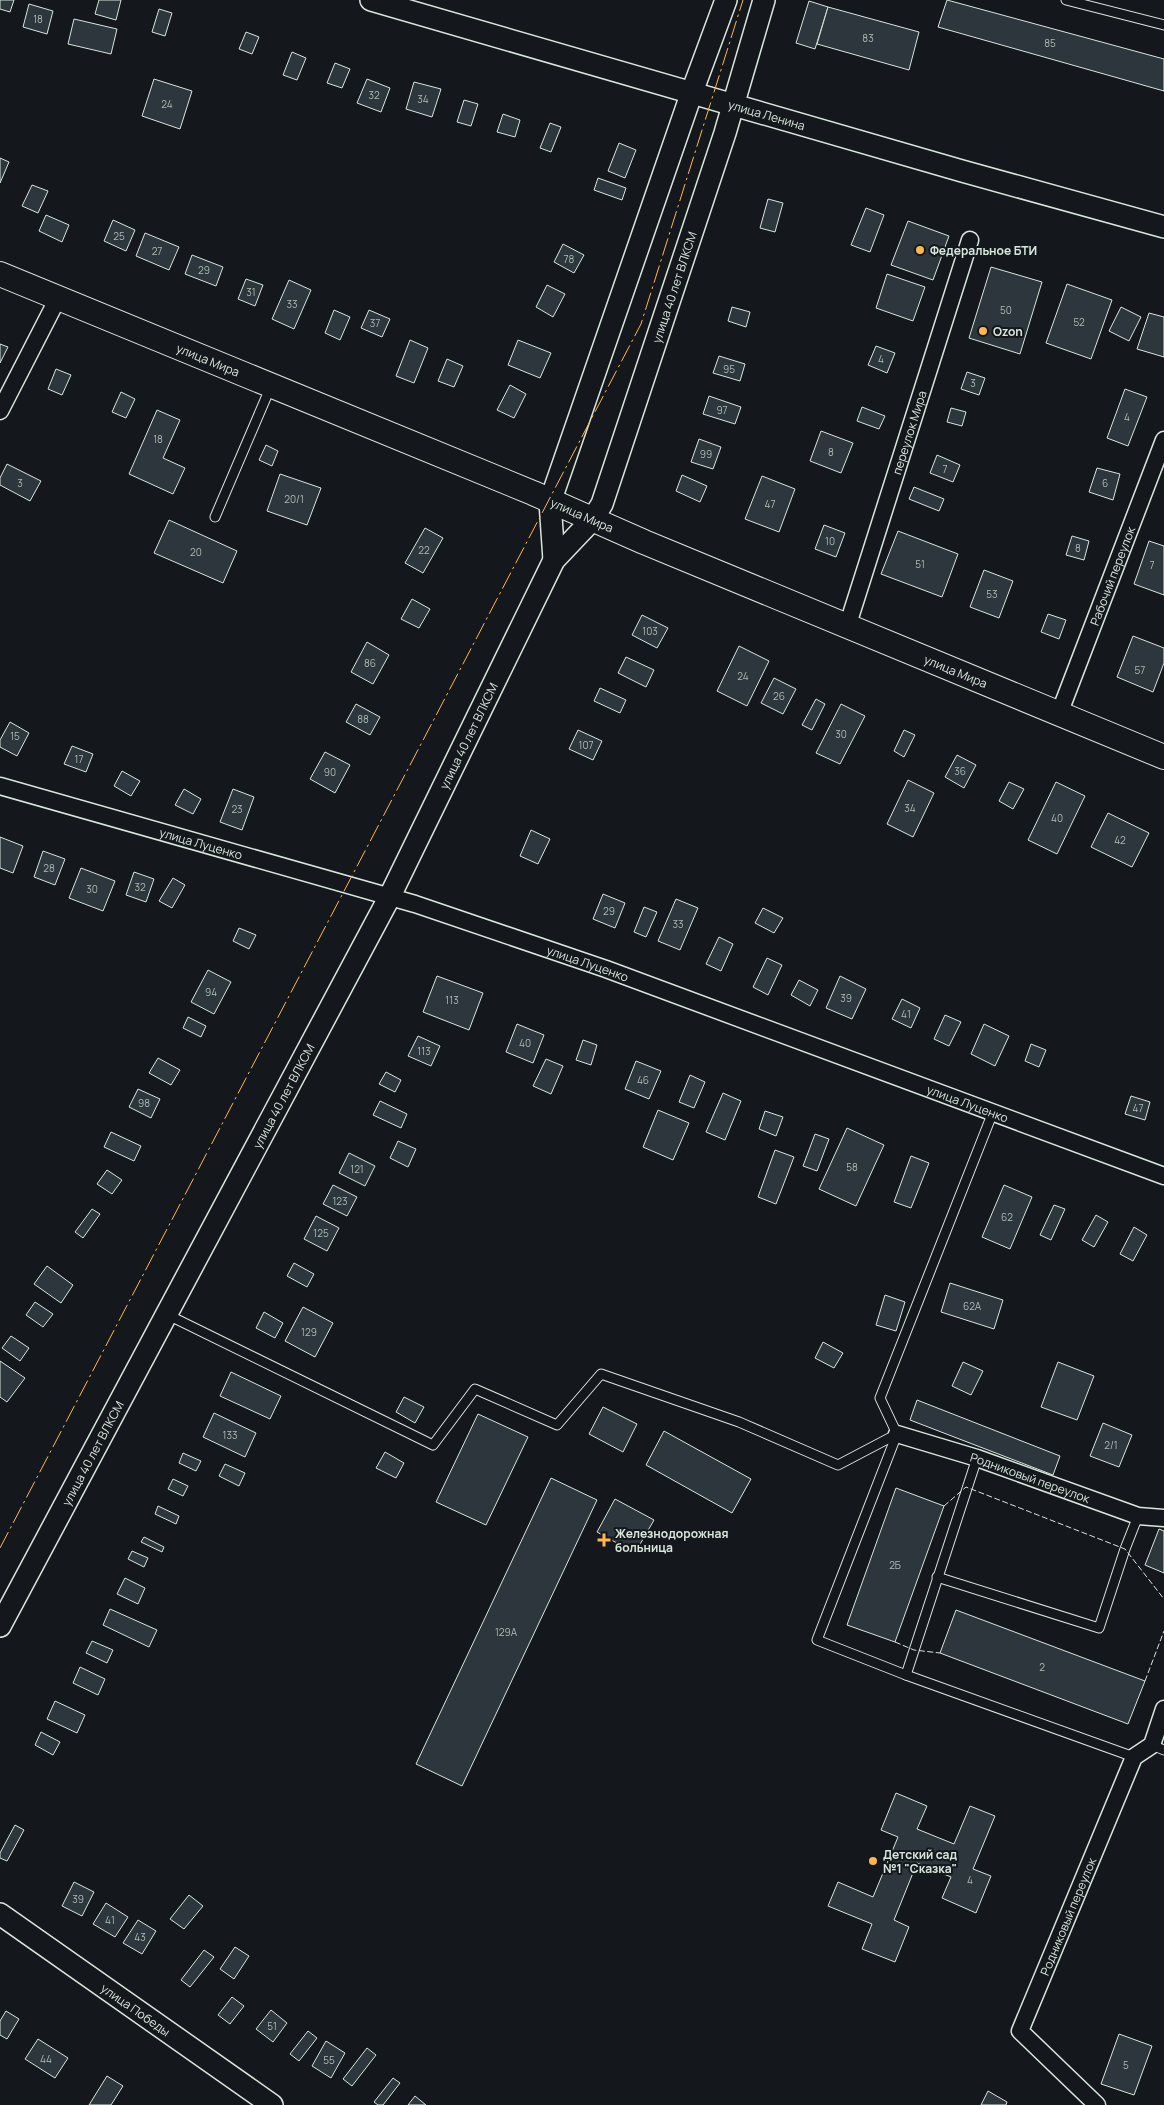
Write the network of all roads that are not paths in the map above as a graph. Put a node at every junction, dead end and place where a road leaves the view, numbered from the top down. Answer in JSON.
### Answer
{"nodes":[{"id":1,"x":371,"y":0,"type":"edge"},
{"id":2,"x":726,"y":0,"type":"edge"},
{"id":3,"x":764,"y":0,"type":"edge"},
{"id":4,"x":1066,"y":0,"type":"edge"},
{"id":5,"x":1164,"y":26,"type":"edge"},
{"id":6,"x":692,"y":92,"type":"junction"},
{"id":7,"x":734,"y":104,"type":"junction"},
{"id":8,"x":1164,"y":227,"type":"edge"},
{"id":9,"x":970,"y":240,"type":"dead end"},
{"id":10,"x":0,"y":274,"type":"edge"},
{"id":11,"x":58,"y":298,"type":"junction"},
{"id":12,"x":271,"y":385,"type":"junction"},
{"id":13,"x":0,"y":411,"type":"edge"},
{"id":14,"x":1164,"y":440,"type":"edge"},
{"id":15,"x":550,"y":502,"type":"junction"},
{"id":16,"x":215,"y":517,"type":"dead end"},
{"id":17,"x":592,"y":520,"type":"junction"},
{"id":18,"x":554,"y":560,"type":"junction"},
{"id":19,"x":848,"y":624,"type":"junction"},
{"id":20,"x":1059,"y":714,"type":"junction"},
{"id":21,"x":1164,"y":756,"type":"edge"},
{"id":22,"x":0,"y":786,"type":"edge"},
{"id":23,"x":389,"y":898,"type":"junction"},
{"id":24,"x":993,"y":1112,"type":"junction"},
{"id":25,"x":1164,"y":1176,"type":"edge"},
{"id":26,"x":165,"y":1314,"type":"junction"},
{"id":27,"x":897,"y":1434,"type":"junction"},
{"id":28,"x":977,"y":1458,"type":"junction"},
{"id":29,"x":1138,"y":1516,"type":"junction"},
{"id":30,"x":1164,"y":1518,"type":"edge"},
{"id":31,"x":937,"y":1577,"type":"junction"},
{"id":32,"x":0,"y":1626,"type":"edge"},
{"id":33,"x":906,"y":1675,"type":"junction"},
{"id":34,"x":1164,"y":1709,"type":"edge"},
{"id":35,"x":1158,"y":1748,"type":"edge"},
{"id":36,"x":1134,"y":1757,"type":"junction"},
{"id":37,"x":0,"y":1914,"type":"edge"},
{"id":38,"x":272,"y":2105,"type":"edge"},
{"id":39,"x":1097,"y":2105,"type":"edge"}],
"edges":[{"from":1,"to":6,"type":"street","name":"улица Ленина"},
{"from":2,"to":6,"type":"street","name":"улица 40 лет ВЛКСМ"},
{"from":3,"to":7,"type":"street","name":"улица 40 лет ВЛКСМ"},
{"from":4,"to":5,"type":"lane"},
{"from":6,"to":7,"type":"street","name":"улица Ленина"},
{"from":6,"to":15,"type":"street","name":"улица 40 лет ВЛКСМ"},
{"from":7,"to":8,"type":"street","name":"улица Ленина"},
{"from":7,"to":17,"type":"street","name":"улица 40 лет ВЛКСМ"},
{"from":9,"to":19,"type":"street","name":"переулок Мира"},
{"from":10,"to":11,"type":"main road","name":"улица Мира"},
{"from":11,"to":12,"type":"main road","name":"улица Мира"},
{"from":11,"to":13,"type":"street"},
{"from":12,"to":15,"type":"main road","name":"улица Мира"},
{"from":12,"to":16,"type":"lane"},
{"from":14,"to":20,"type":"street","name":"Рабочий переулок"},
{"from":15,"to":17,"type":"main road","name":"улица Мира"},
{"from":15,"to":18,"type":"street","name":"улица 40 лет ВЛКСМ"},
{"from":17,"to":18,"type":"street","name":"улица 40 лет ВЛКСМ"},
{"from":17,"to":19,"type":"main road","name":"улица Мира"},
{"from":18,"to":23,"type":"street","name":"улица 40 лет ВЛКСМ"},
{"from":19,"to":20,"type":"main road","name":"улица Мира"},
{"from":20,"to":21,"type":"main road","name":"улица Мира"},
{"from":22,"to":23,"type":"street","name":"улица Луценко"},
{"from":23,"to":24,"type":"street","name":"улица Луценко"},
{"from":23,"to":26,"type":"street","name":"улица 40 лет ВЛКСМ"},
{"from":24,"to":25,"type":"street","name":"улица Луценко"},
{"from":24,"to":27,"type":"lane"},
{"from":26,"to":27,"type":"lane"},
{"from":26,"to":32,"type":"street","name":"улица 40 лет ВЛКСМ"},
{"from":27,"to":28,"type":"street","name":"Родниковый переулок"},
{"from":27,"to":33,"type":"lane"},
{"from":28,"to":29,"type":"street","name":"Родниковый переулок"},
{"from":28,"to":31,"type":"lane"},
{"from":29,"to":30,"type":"street","name":"Родниковый переулок"},
{"from":29,"to":31,"type":"lane"},
{"from":31,"to":33,"type":"lane"},
{"from":33,"to":36,"type":"lane"},
{"from":34,"to":35,"type":"street"},
{"from":35,"to":36,"type":"street"},
{"from":36,"to":39,"type":"street","name":"Родниковый переулок"},
{"from":37,"to":38,"type":"street","name":"улица Победы"}]}
